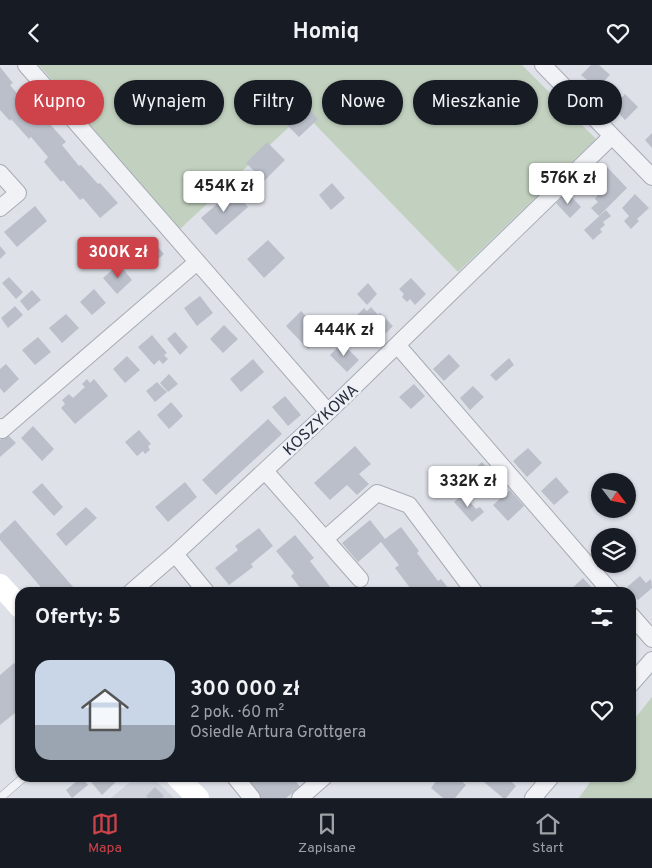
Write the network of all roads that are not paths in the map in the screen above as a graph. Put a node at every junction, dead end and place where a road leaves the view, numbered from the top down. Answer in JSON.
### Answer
{"nodes":[{"id":1,"x":26,"y":65,"type":"edge"},
{"id":2,"x":543,"y":65,"type":"edge"},
{"id":3,"x":612,"y":136,"type":"junction"},
{"id":4,"x":0,"y":173,"type":"edge"},
{"id":5,"x":652,"y":177,"type":"edge"},
{"id":6,"x":0,"y":208,"type":"edge"},
{"id":7,"x":197,"y":262,"type":"junction"},
{"id":8,"x":398,"y":345,"type":"junction"},
{"id":9,"x":328,"y":412,"type":"junction"},
{"id":10,"x":0,"y":427,"type":"edge"},
{"id":11,"x":265,"y":471,"type":"junction"},
{"id":12,"x":325,"y":539,"type":"junction"},
{"id":13,"x":175,"y":554,"type":"junction"},
{"id":14,"x":360,"y":579,"type":"dead end"},
{"id":15,"x":0,"y":585,"type":"edge"},
{"id":16,"x":137,"y":587,"type":"edge"},
{"id":17,"x":202,"y":587,"type":"edge"},
{"id":18,"x":470,"y":587,"type":"edge"},
{"id":19,"x":607,"y":587,"type":"edge"},
{"id":20,"x":15,"y":602,"type":"edge"},
{"id":21,"x":636,"y":621,"type":"edge"},
{"id":22,"x":652,"y":639,"type":"edge"},
{"id":23,"x":652,"y":661,"type":"edge"},
{"id":24,"x":636,"y":679,"type":"edge"},
{"id":25,"x":18,"y":782,"type":"edge"},
{"id":26,"x":182,"y":782,"type":"edge"},
{"id":27,"x":239,"y":782,"type":"edge"},
{"id":28,"x":318,"y":782,"type":"edge"},
{"id":29,"x":546,"y":782,"type":"edge"},
{"id":30,"x":0,"y":798,"type":"edge"},
{"id":31,"x":198,"y":798,"type":"edge"},
{"id":32,"x":252,"y":798,"type":"edge"},
{"id":33,"x":300,"y":798,"type":"edge"},
{"id":34,"x":533,"y":798,"type":"edge"}],
"edges":[{"from":1,"to":7,"type":"street"},
{"from":2,"to":3,"type":"street"},
{"from":3,"to":5,"type":"street"},
{"from":3,"to":8,"type":"street","name":"KOSZYKOWA"},
{"from":4,"to":6,"type":"street"},
{"from":7,"to":9,"type":"street"},
{"from":7,"to":10,"type":"street"},
{"from":8,"to":9,"type":"street","name":"KOSZYKOWA"},
{"from":8,"to":19,"type":"street"},
{"from":9,"to":11,"type":"street","name":"KOSZYKOWA"},
{"from":11,"to":12,"type":"street"},
{"from":11,"to":13,"type":"street","name":"KOSZYKOWA"},
{"from":12,"to":14,"type":"street"},
{"from":12,"to":18,"type":"street"},
{"from":13,"to":16,"type":"street","name":"KOSZYKOWA"},
{"from":13,"to":17,"type":"street"},
{"from":15,"to":20,"type":"main road"},
{"from":21,"to":22,"type":"street"},
{"from":23,"to":24,"type":"street"},
{"from":25,"to":30,"type":"lane"},
{"from":26,"to":31,"type":"main road"},
{"from":27,"to":32,"type":"street"},
{"from":28,"to":33,"type":"street"},
{"from":29,"to":34,"type":"street"}]}
